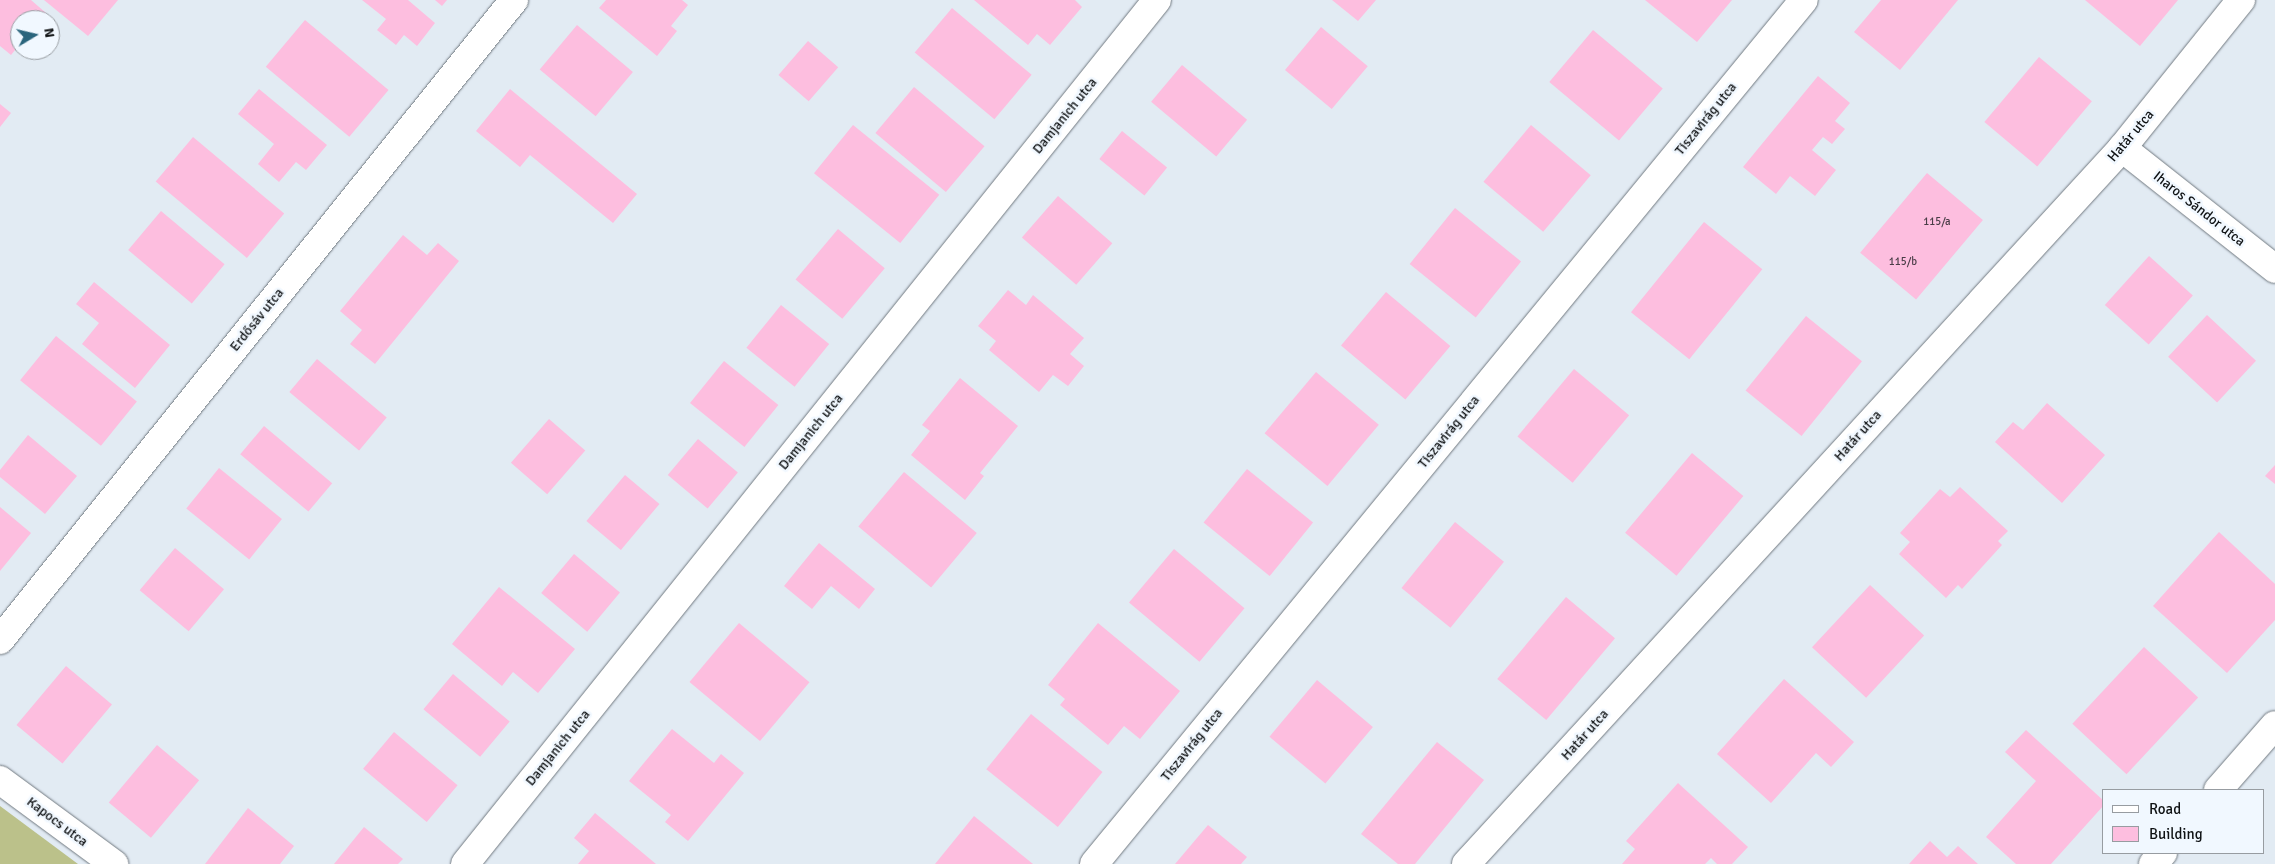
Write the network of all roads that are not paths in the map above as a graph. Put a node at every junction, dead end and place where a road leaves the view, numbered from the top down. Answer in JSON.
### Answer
{"nodes":[{"id":1,"x":514,"y":0,"type":"edge"},
{"id":2,"x":1158,"y":0,"type":"edge"},
{"id":3,"x":1804,"y":0,"type":"edge"},
{"id":4,"x":2241,"y":0,"type":"edge"},
{"id":5,"x":2122,"y":148,"type":"junction"},
{"id":6,"x":2275,"y":269,"type":"edge"},
{"id":7,"x":0,"y":640,"type":"edge"},
{"id":8,"x":2275,"y":725,"type":"edge"},
{"id":9,"x":0,"y":780,"type":"edge"},
{"id":10,"x":2219,"y":789,"type":"edge"},
{"id":11,"x":2162,"y":854,"type":"edge"},
{"id":12,"x":114,"y":864,"type":"edge"},
{"id":13,"x":465,"y":864,"type":"edge"},
{"id":14,"x":1094,"y":864,"type":"edge"},
{"id":15,"x":1466,"y":864,"type":"edge"},
{"id":16,"x":2153,"y":864,"type":"edge"}],
"edges":[{"from":1,"to":7,"type":"street","name":"Erdősáv utca"},
{"from":2,"to":13,"type":"street","name":"Damjanich utca"},
{"from":3,"to":14,"type":"street","name":"Tiszavirág utca"},
{"from":4,"to":5,"type":"street","name":"Határ utca"},
{"from":5,"to":6,"type":"street","name":"Iharos Sándor utca"},
{"from":5,"to":15,"type":"street","name":"Határ utca"},
{"from":8,"to":10,"type":"street"},
{"from":9,"to":12,"type":"street","name":"Kapocs utca"},
{"from":11,"to":16,"type":"street"}]}
